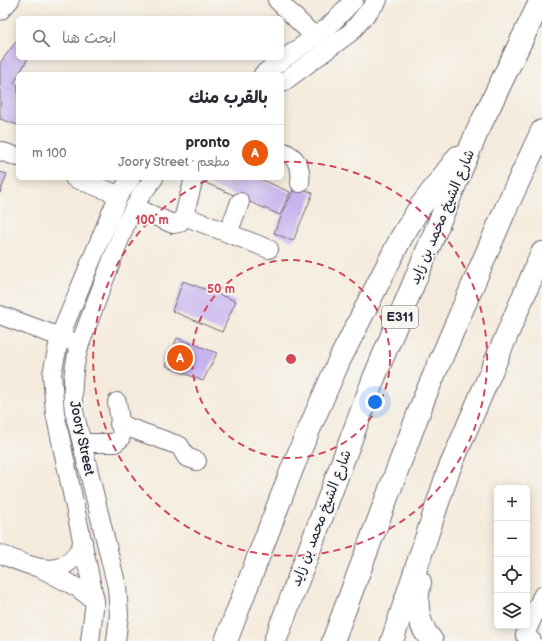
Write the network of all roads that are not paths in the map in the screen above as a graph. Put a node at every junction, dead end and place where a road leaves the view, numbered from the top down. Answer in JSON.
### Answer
{"nodes":[{"id":1,"x":10,"y":0,"type":"edge"},
{"id":2,"x":277,"y":0,"type":"edge"},
{"id":3,"x":354,"y":0,"type":"edge"},
{"id":4,"x":378,"y":0,"type":"edge"},
{"id":5,"x":541,"y":0,"type":"edge"},
{"id":6,"x":0,"y":12,"type":"edge"},
{"id":7,"x":315,"y":37,"type":"junction"},
{"id":8,"x":284,"y":59,"type":"edge"},
{"id":9,"x":283,"y":60,"type":"edge"},
{"id":10,"x":266,"y":72,"type":"edge"},
{"id":11,"x":284,"y":82,"type":"edge"},
{"id":12,"x":542,"y":131,"type":"edge"},
{"id":13,"x":477,"y":132,"type":"junction"},
{"id":14,"x":0,"y":150,"type":"edge"},
{"id":15,"x":284,"y":152,"type":"edge"},
{"id":16,"x":16,"y":156,"type":"edge"},
{"id":17,"x":79,"y":180,"type":"edge"},
{"id":18,"x":129,"y":180,"type":"edge"},
{"id":19,"x":153,"y":180,"type":"edge"},
{"id":20,"x":193,"y":180,"type":"edge"},
{"id":21,"x":300,"y":183,"type":"dead end"},
{"id":22,"x":119,"y":195,"type":"junction"},
{"id":23,"x":240,"y":202,"type":"dead end"},
{"id":24,"x":134,"y":207,"type":"junction"},
{"id":25,"x":184,"y":216,"type":"junction"},
{"id":26,"x":228,"y":233,"type":"junction"},
{"id":27,"x":269,"y":249,"type":"dead end"},
{"id":28,"x":542,"y":253,"type":"edge"},
{"id":29,"x":0,"y":315,"type":"edge"},
{"id":30,"x":60,"y":336,"type":"junction"},
{"id":31,"x":80,"y":344,"type":"junction"},
{"id":32,"x":117,"y":402,"type":"dead end"},
{"id":33,"x":120,"y":424,"type":"junction"},
{"id":34,"x":82,"y":443,"type":"junction"},
{"id":35,"x":197,"y":461,"type":"dead end"},
{"id":36,"x":448,"y":472,"type":"junction"},
{"id":37,"x":84,"y":542,"type":"junction"},
{"id":38,"x":0,"y":554,"type":"edge"},
{"id":39,"x":42,"y":569,"type":"junction"},
{"id":40,"x":542,"y":596,"type":"edge"},
{"id":41,"x":95,"y":601,"type":"junction"},
{"id":42,"x":90,"y":641,"type":"edge"},
{"id":43,"x":116,"y":641,"type":"edge"},
{"id":44,"x":226,"y":641,"type":"edge"},
{"id":45,"x":275,"y":641,"type":"edge"},
{"id":46,"x":333,"y":641,"type":"edge"},
{"id":47,"x":392,"y":641,"type":"edge"},
{"id":48,"x":432,"y":641,"type":"edge"},
{"id":49,"x":532,"y":641,"type":"edge"}],
"edges":[{"from":1,"to":6,"type":"street"},
{"from":2,"to":7,"type":"street"},
{"from":3,"to":7,"type":"street"},
{"from":4,"to":11,"type":"street"},
{"from":5,"to":13,"type":"highway","name":"شارع الشيخ محمد بن زايد","number":"E311"},
{"from":7,"to":8,"type":"street"},
{"from":9,"to":10,"type":"street"},
{"from":12,"to":46,"type":"highway"},
{"from":13,"to":44,"type":"highway"},
{"from":13,"to":45,"type":"highway","name":"شارع الشيخ محمد بن زايد","number":"E311"},
{"from":14,"to":16,"type":"street"},
{"from":15,"to":21,"type":"street"},
{"from":17,"to":22,"type":"street"},
{"from":18,"to":22,"type":"street","name":"Joory Street"},
{"from":19,"to":24,"type":"street","name":"Joory Street"},
{"from":20,"to":25,"type":"street"},
{"from":22,"to":30,"type":"street","name":"Joory Street"},
{"from":23,"to":26,"type":"street"},
{"from":24,"to":25,"type":"street"},
{"from":24,"to":31,"type":"street","name":"Joory Street"},
{"from":25,"to":26,"type":"street"},
{"from":26,"to":27,"type":"street"},
{"from":28,"to":36,"type":"highway"},
{"from":29,"to":30,"type":"street"},
{"from":30,"to":31,"type":"street"},
{"from":30,"to":37,"type":"street","name":"Joory Street"},
{"from":31,"to":34,"type":"street","name":"Joory Street"},
{"from":32,"to":33,"type":"street"},
{"from":33,"to":34,"type":"street"},
{"from":33,"to":35,"type":"street"},
{"from":34,"to":43,"type":"street","name":"Joory Street"},
{"from":36,"to":47,"type":"highway"},
{"from":36,"to":48,"type":"highway"},
{"from":37,"to":39,"type":"street"},
{"from":37,"to":41,"type":"street","name":"Joory Street"},
{"from":38,"to":39,"type":"street"},
{"from":39,"to":41,"type":"street"},
{"from":40,"to":49,"type":"street"},
{"from":41,"to":42,"type":"street","name":"Joory Street"}]}
